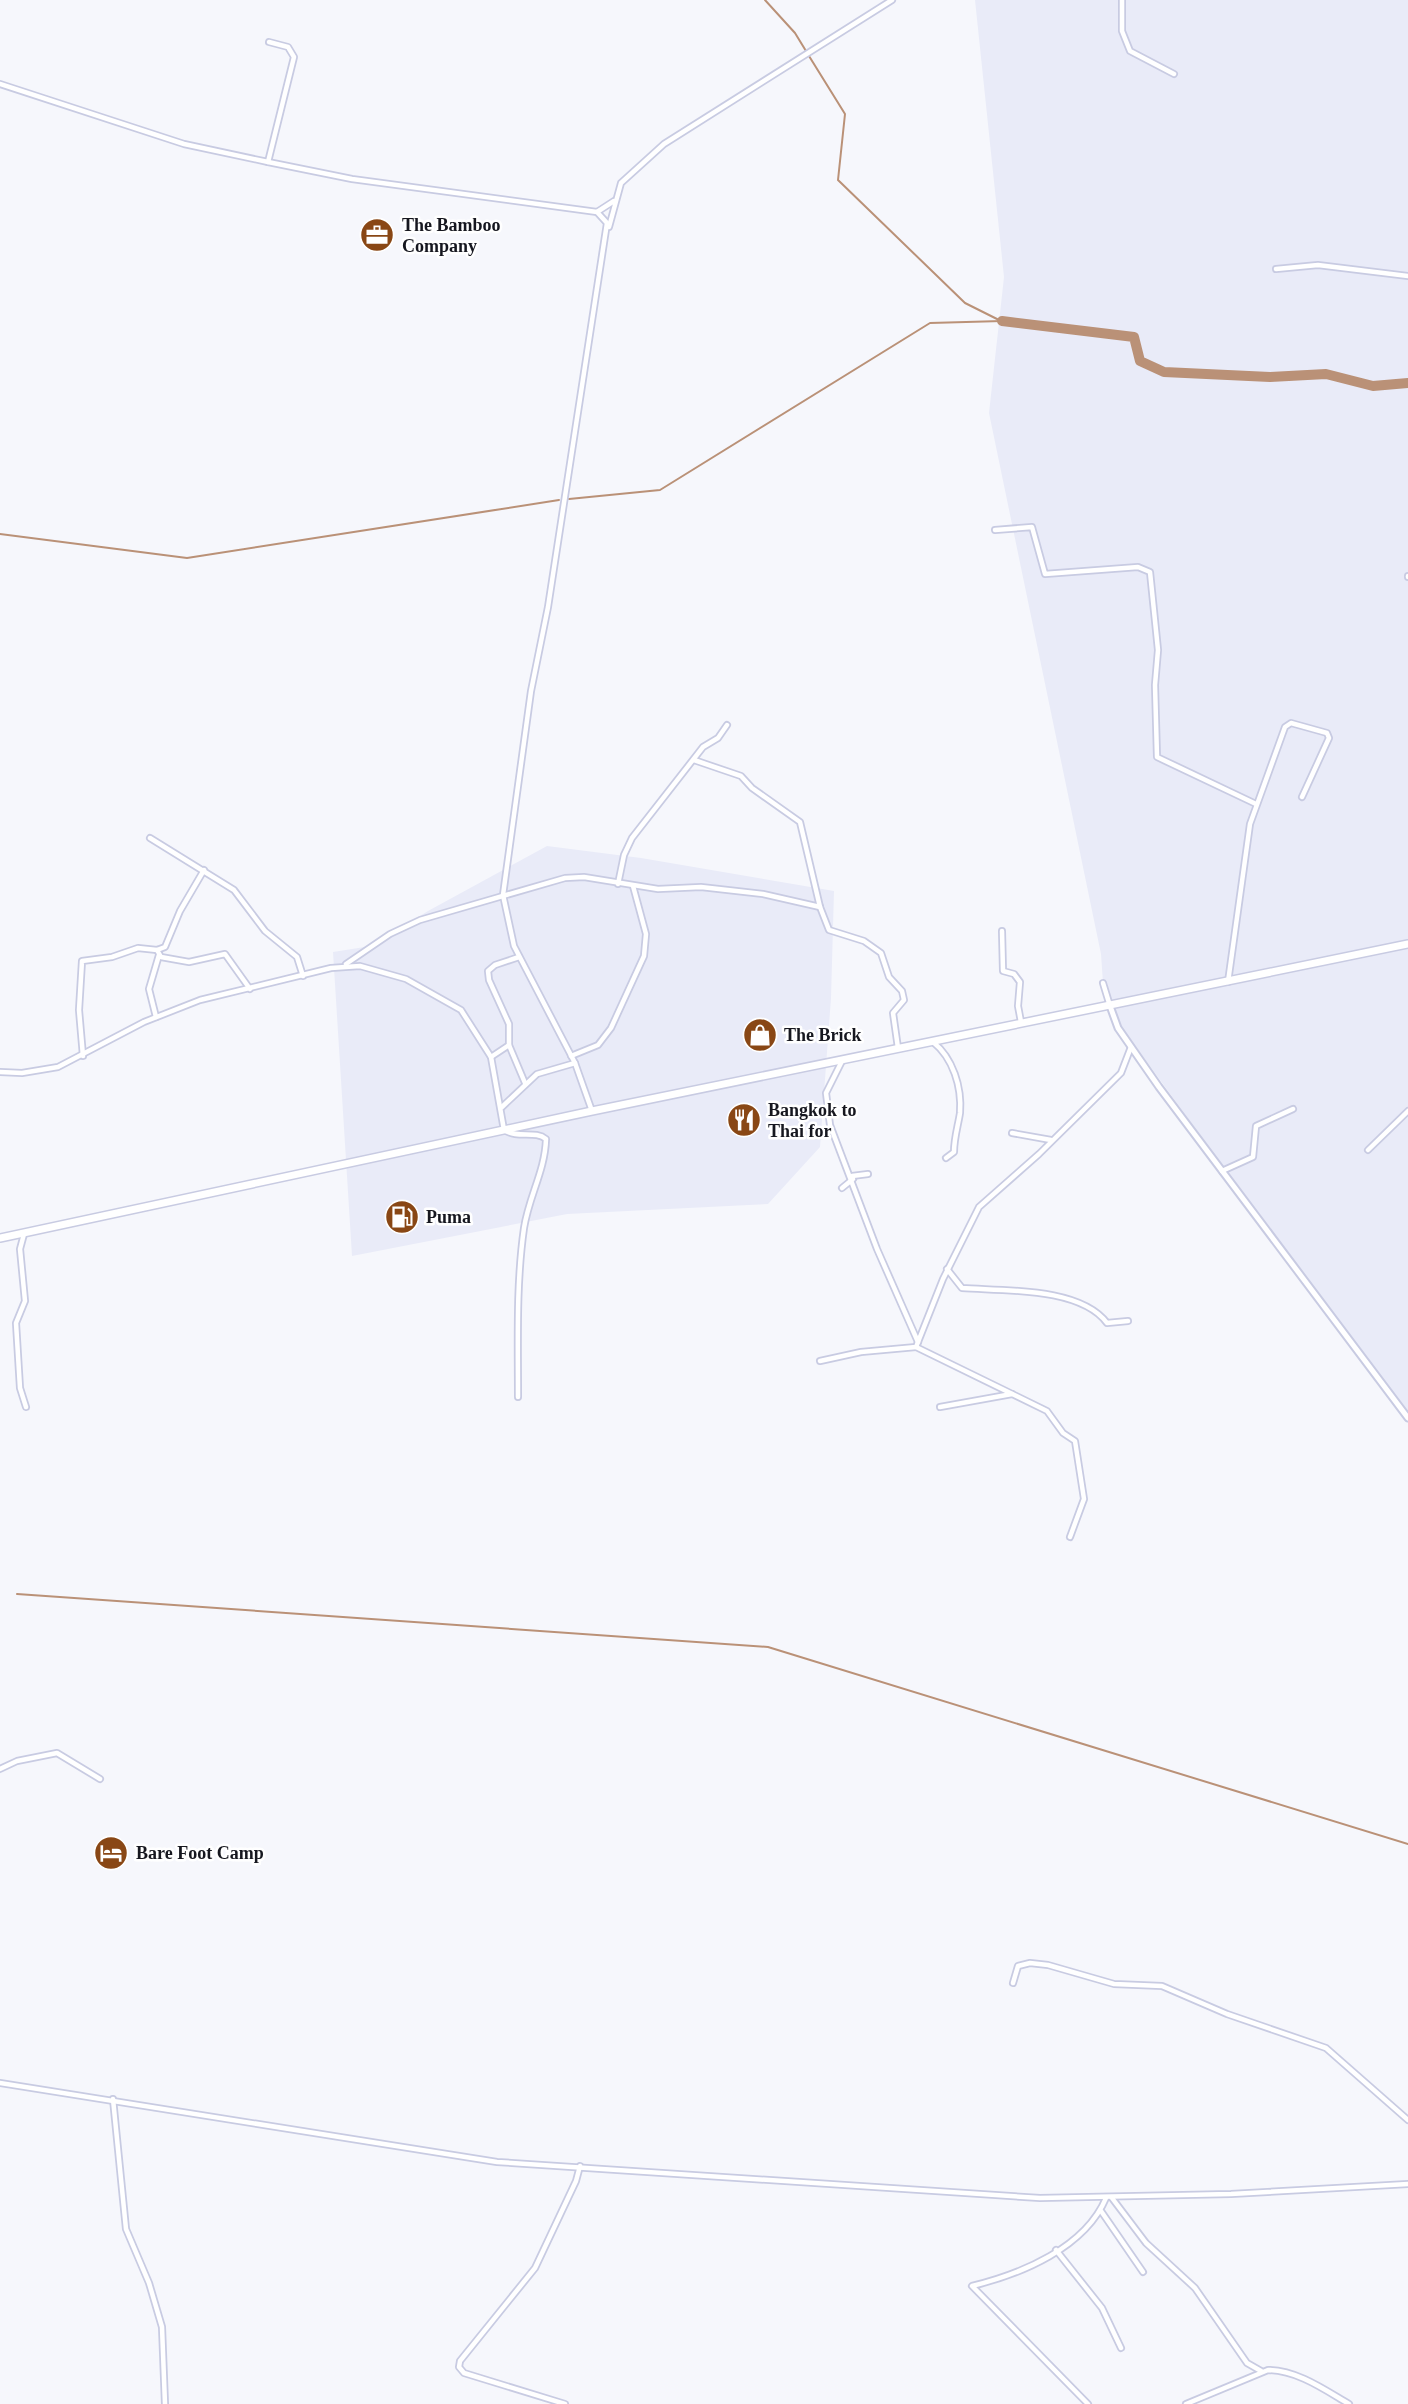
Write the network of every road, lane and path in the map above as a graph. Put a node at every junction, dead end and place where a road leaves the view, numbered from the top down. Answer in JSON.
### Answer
{"nodes":[{"id":1,"x":892,"y":0,"type":"edge"},
{"id":2,"x":1122,"y":0,"type":"edge"},
{"id":3,"x":269,"y":42,"type":"dead end"},
{"id":4,"x":1174,"y":74,"type":"dead end"},
{"id":5,"x":0,"y":84,"type":"edge"},
{"id":6,"x":268,"y":162,"type":"junction"},
{"id":7,"x":614,"y":200,"type":"junction"},
{"id":8,"x":597,"y":212,"type":"junction"},
{"id":9,"x":608,"y":227,"type":"junction"},
{"id":10,"x":1276,"y":269,"type":"dead end"},
{"id":11,"x":1408,"y":276,"type":"edge"},
{"id":12,"x":995,"y":530,"type":"dead end"},
{"id":13,"x":727,"y":726,"type":"dead end"},
{"id":14,"x":694,"y":760,"type":"junction"},
{"id":15,"x":1302,"y":797,"type":"dead end"},
{"id":16,"x":1256,"y":804,"type":"junction"},
{"id":17,"x":150,"y":838,"type":"dead end"},
{"id":18,"x":204,"y":870,"type":"junction"},
{"id":19,"x":618,"y":884,"type":"junction"},
{"id":20,"x":633,"y":886,"type":"junction"},
{"id":21,"x":503,"y":895,"type":"junction"},
{"id":22,"x":820,"y":907,"type":"junction"},
{"id":23,"x":1002,"y":931,"type":"dead end"},
{"id":24,"x":1408,"y":944,"type":"edge"},
{"id":25,"x":158,"y":952,"type":"junction"},
{"id":26,"x":519,"y":957,"type":"junction"},
{"id":27,"x":344,"y":965,"type":"junction"},
{"id":28,"x":303,"y":976,"type":"junction"},
{"id":29,"x":1103,"y":983,"type":"dead end"},
{"id":30,"x":1228,"y":983,"type":"junction"},
{"id":31,"x":250,"y":989,"type":"junction"},
{"id":32,"x":1110,"y":1006,"type":"junction"},
{"id":33,"x":156,"y":1017,"type":"junction"},
{"id":34,"x":1021,"y":1023,"type":"junction"},
{"id":35,"x":933,"y":1041,"type":"junction"},
{"id":36,"x":509,"y":1045,"type":"junction"},
{"id":37,"x":1131,"y":1047,"type":"junction"},
{"id":38,"x":898,"y":1048,"type":"junction"},
{"id":39,"x":83,"y":1056,"type":"junction"},
{"id":40,"x":571,"y":1056,"type":"junction"},
{"id":41,"x":491,"y":1057,"type":"junction"},
{"id":42,"x":842,"y":1060,"type":"junction"},
{"id":43,"x":575,"y":1063,"type":"junction"},
{"id":44,"x":0,"y":1072,"type":"edge"},
{"id":45,"x":525,"y":1083,"type":"junction"},
{"id":46,"x":501,"y":1108,"type":"junction"},
{"id":47,"x":1293,"y":1109,"type":"dead end"},
{"id":48,"x":592,"y":1111,"type":"junction"},
{"id":49,"x":1408,"y":1111,"type":"edge"},
{"id":50,"x":504,"y":1130,"type":"junction"},
{"id":51,"x":1012,"y":1133,"type":"dead end"},
{"id":52,"x":1052,"y":1140,"type":"junction"},
{"id":53,"x":1368,"y":1150,"type":"dead end"},
{"id":54,"x":946,"y":1158,"type":"dead end"},
{"id":55,"x":1222,"y":1171,"type":"junction"},
{"id":56,"x":868,"y":1174,"type":"dead end"},
{"id":57,"x":852,"y":1177,"type":"junction"},
{"id":58,"x":842,"y":1188,"type":"dead end"},
{"id":59,"x":24,"y":1233,"type":"junction"},
{"id":60,"x":0,"y":1238,"type":"edge"},
{"id":61,"x":947,"y":1269,"type":"junction"},
{"id":62,"x":1128,"y":1321,"type":"dead end"},
{"id":63,"x":917,"y":1345,"type":"junction"},
{"id":64,"x":820,"y":1361,"type":"dead end"},
{"id":65,"x":1013,"y":1394,"type":"junction"},
{"id":66,"x":517,"y":1397,"type":"dead end"},
{"id":67,"x":26,"y":1407,"type":"dead end"},
{"id":68,"x":940,"y":1407,"type":"dead end"},
{"id":69,"x":1408,"y":1418,"type":"edge"},
{"id":70,"x":1070,"y":1537,"type":"dead end"},
{"id":71,"x":0,"y":1769,"type":"edge"},
{"id":72,"x":100,"y":1779,"type":"dead end"},
{"id":73,"x":1013,"y":1983,"type":"dead end"},
{"id":74,"x":0,"y":2083,"type":"edge"},
{"id":75,"x":113,"y":2099,"type":"junction"},
{"id":76,"x":1408,"y":2120,"type":"edge"},
{"id":77,"x":580,"y":2166,"type":"junction"},
{"id":78,"x":1408,"y":2184,"type":"edge"},
{"id":79,"x":1109,"y":2198,"type":"junction"},
{"id":80,"x":1101,"y":2210,"type":"junction"},
{"id":81,"x":1056,"y":2250,"type":"junction"},
{"id":82,"x":1143,"y":2272,"type":"dead end"},
{"id":83,"x":1121,"y":2348,"type":"dead end"},
{"id":84,"x":1261,"y":2371,"type":"junction"},
{"id":85,"x":165,"y":2404,"type":"edge"},
{"id":86,"x":565,"y":2404,"type":"edge"},
{"id":87,"x":1088,"y":2404,"type":"edge"},
{"id":88,"x":1186,"y":2404,"type":"edge"},
{"id":89,"x":1349,"y":2404,"type":"edge"}],
"edges":[{"from":1,"to":7,"type":"street"},
{"from":2,"to":4,"type":"street"},
{"from":3,"to":6,"type":"street"},
{"from":5,"to":6,"type":"street"},
{"from":6,"to":8,"type":"street"},
{"from":7,"to":8,"type":"street"},
{"from":7,"to":9,"type":"street"},
{"from":8,"to":9,"type":"street"},
{"from":9,"to":21,"type":"street"},
{"from":10,"to":11,"type":"street"},
{"from":12,"to":16,"type":"street"},
{"from":13,"to":14,"type":"street"},
{"from":14,"to":19,"type":"street"},
{"from":14,"to":22,"type":"street"},
{"from":15,"to":16,"type":"street"},
{"from":16,"to":30,"type":"street"},
{"from":17,"to":18,"type":"street"},
{"from":18,"to":25,"type":"street"},
{"from":18,"to":28,"type":"street"},
{"from":19,"to":20,"type":"street"},
{"from":19,"to":21,"type":"street"},
{"from":20,"to":22,"type":"street"},
{"from":20,"to":40,"type":"street"},
{"from":21,"to":26,"type":"street"},
{"from":21,"to":27,"type":"street"},
{"from":22,"to":38,"type":"street"},
{"from":23,"to":34,"type":"street"},
{"from":24,"to":30,"type":"highway"},
{"from":25,"to":31,"type":"street"},
{"from":25,"to":33,"type":"street"},
{"from":25,"to":39,"type":"street"},
{"from":26,"to":36,"type":"street"},
{"from":26,"to":40,"type":"street"},
{"from":27,"to":28,"type":"street"},
{"from":27,"to":41,"type":"street"},
{"from":28,"to":31,"type":"street"},
{"from":29,"to":32,"type":"street"},
{"from":30,"to":32,"type":"highway"},
{"from":31,"to":33,"type":"street"},
{"from":32,"to":34,"type":"highway"},
{"from":32,"to":37,"type":"street"},
{"from":33,"to":39,"type":"street"},
{"from":34,"to":35,"type":"highway"},
{"from":35,"to":38,"type":"highway"},
{"from":35,"to":54,"type":"street"},
{"from":36,"to":41,"type":"street"},
{"from":36,"to":45,"type":"street"},
{"from":37,"to":52,"type":"street"},
{"from":37,"to":55,"type":"street"},
{"from":38,"to":42,"type":"highway"},
{"from":39,"to":44,"type":"street"},
{"from":40,"to":43,"type":"street"},
{"from":41,"to":46,"type":"street"},
{"from":42,"to":48,"type":"highway"},
{"from":42,"to":57,"type":"street"},
{"from":43,"to":45,"type":"street"},
{"from":43,"to":48,"type":"street"},
{"from":45,"to":46,"type":"street"},
{"from":46,"to":50,"type":"street"},
{"from":47,"to":55,"type":"street"},
{"from":48,"to":50,"type":"highway"},
{"from":49,"to":53,"type":"street"},
{"from":50,"to":59,"type":"highway"},
{"from":50,"to":66,"type":"street"},
{"from":51,"to":52,"type":"street"},
{"from":52,"to":61,"type":"street"},
{"from":55,"to":69,"type":"street"},
{"from":56,"to":57,"type":"street"},
{"from":57,"to":58,"type":"street"},
{"from":57,"to":63,"type":"street"},
{"from":59,"to":60,"type":"highway"},
{"from":59,"to":67,"type":"street"},
{"from":61,"to":62,"type":"street"},
{"from":61,"to":63,"type":"street"},
{"from":63,"to":64,"type":"street"},
{"from":63,"to":65,"type":"street"},
{"from":65,"to":68,"type":"street"},
{"from":65,"to":70,"type":"street"},
{"from":71,"to":72,"type":"street"},
{"from":73,"to":76,"type":"street"},
{"from":74,"to":75,"type":"street"},
{"from":75,"to":77,"type":"street"},
{"from":75,"to":85,"type":"street"},
{"from":77,"to":79,"type":"street"},
{"from":77,"to":86,"type":"street"},
{"from":78,"to":79,"type":"street"},
{"from":79,"to":80,"type":"street"},
{"from":79,"to":84,"type":"street"},
{"from":80,"to":81,"type":"street"},
{"from":80,"to":82,"type":"street"},
{"from":81,"to":83,"type":"street"},
{"from":81,"to":87,"type":"street"},
{"from":84,"to":88,"type":"street"},
{"from":84,"to":89,"type":"street"}]}
